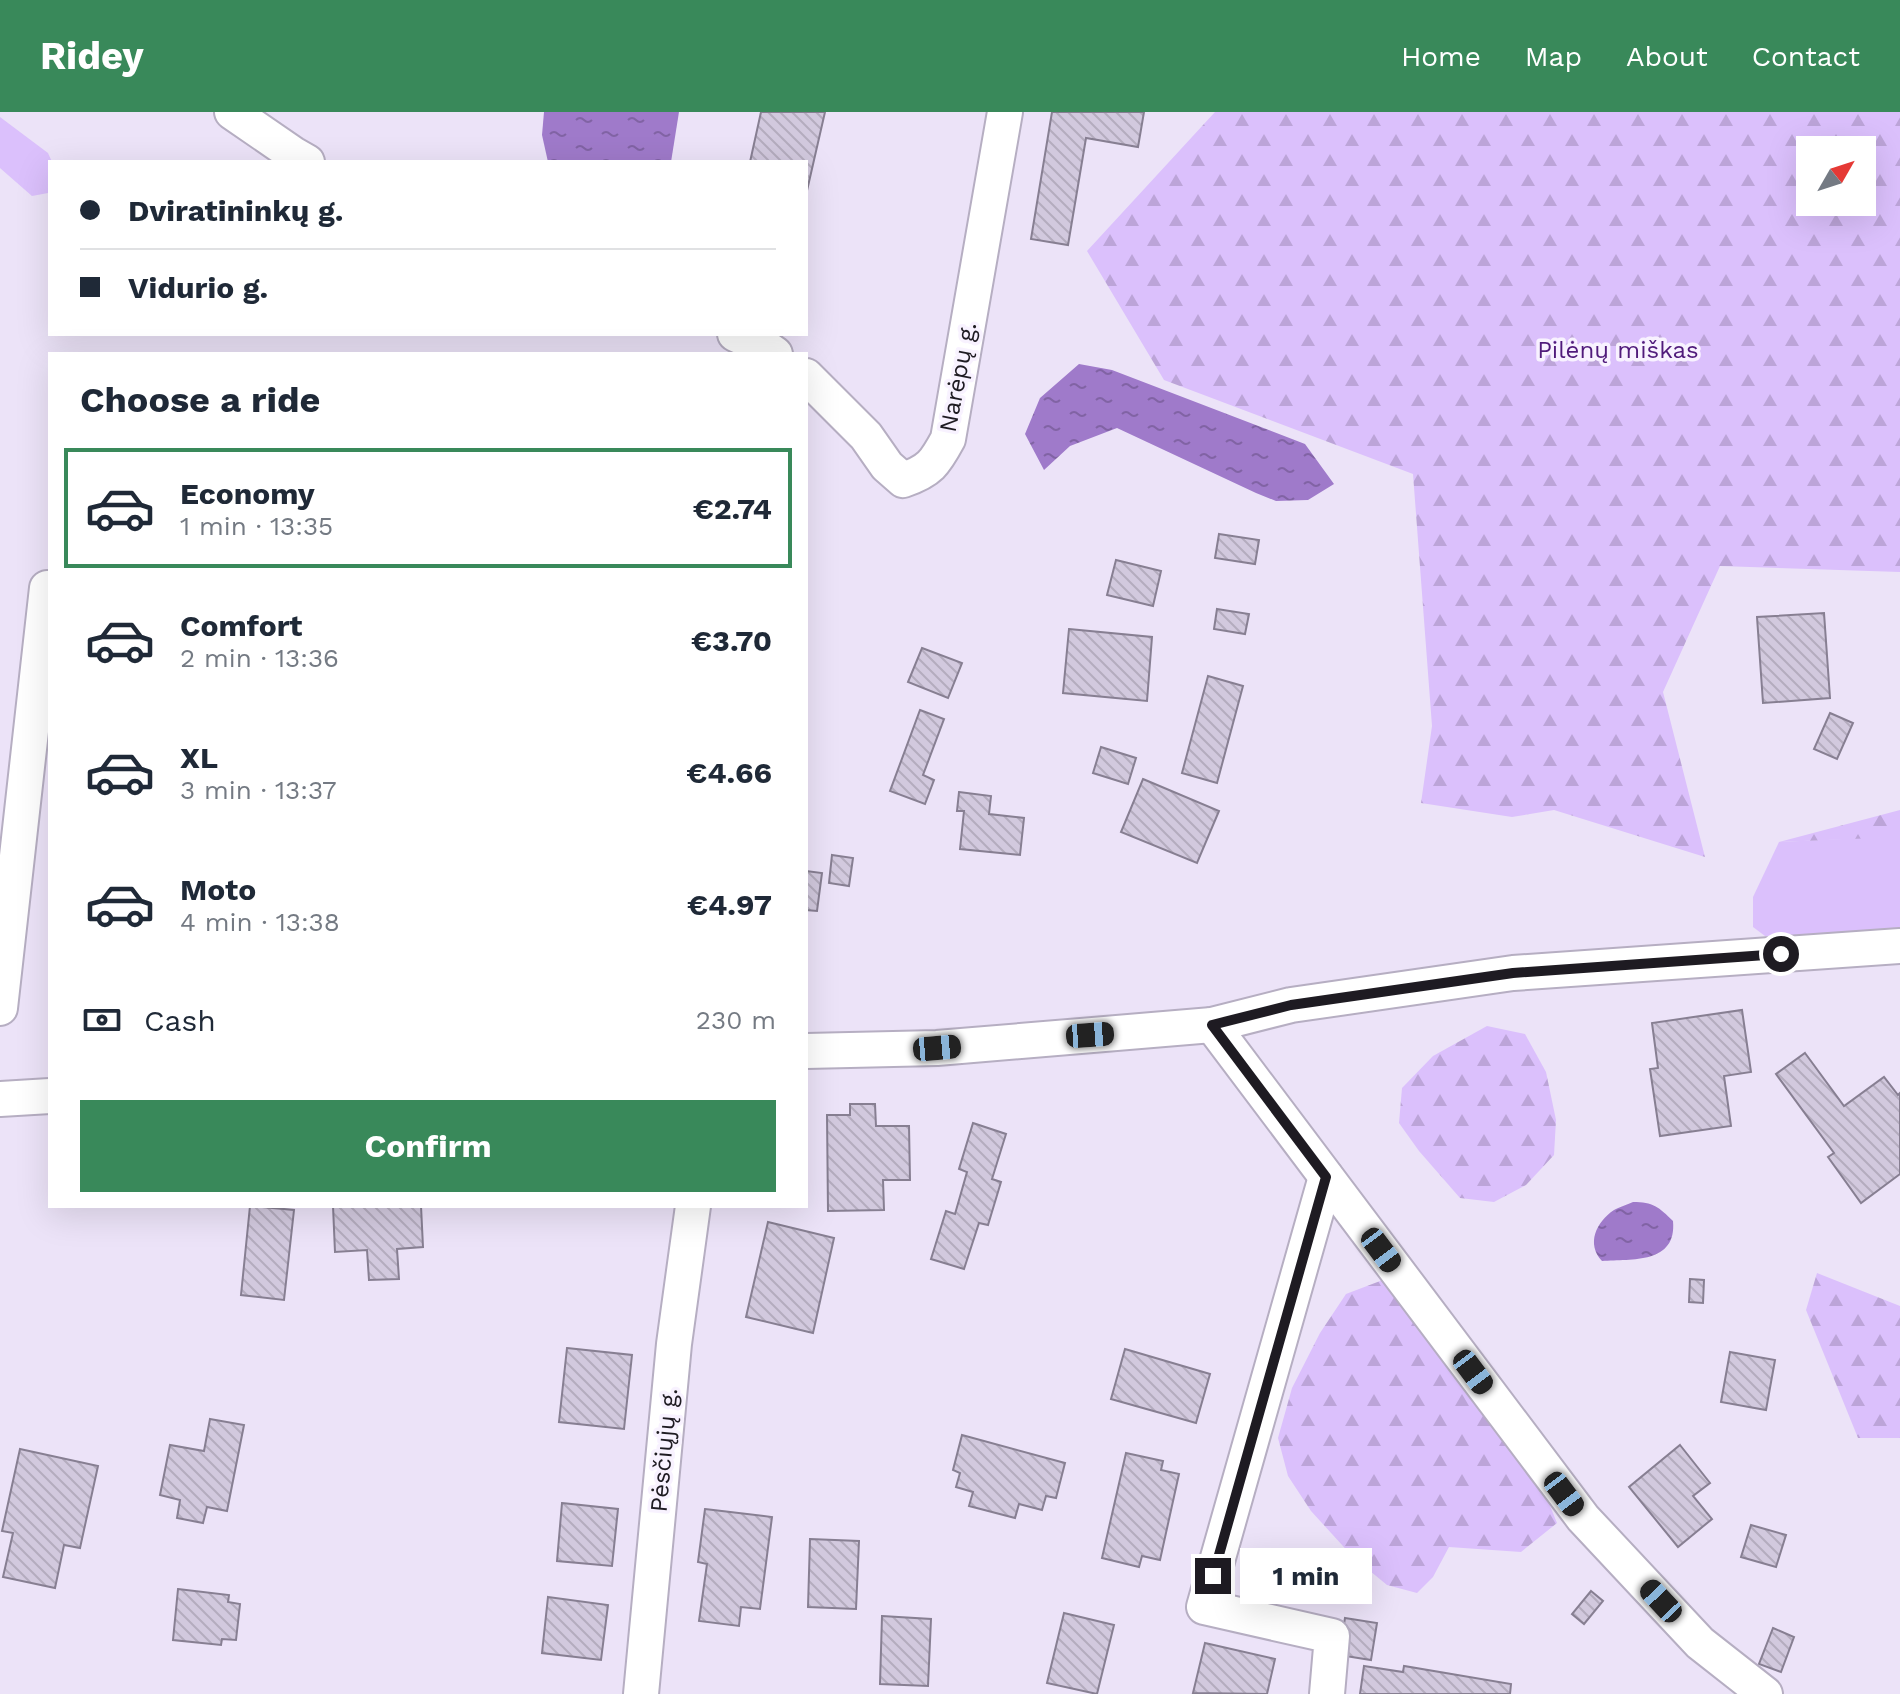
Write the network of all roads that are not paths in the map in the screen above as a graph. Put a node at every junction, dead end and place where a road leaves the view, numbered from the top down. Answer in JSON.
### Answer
{"nodes":[{"id":1,"x":232,"y":112,"type":"edge"},
{"id":2,"x":1005,"y":112,"type":"edge"},
{"id":3,"x":304,"y":160,"type":"edge"},
{"id":4,"x":739,"y":336,"type":"edge"},
{"id":5,"x":772,"y":352,"type":"edge"},
{"id":6,"x":808,"y":378,"type":"edge"},
{"id":7,"x":47,"y":588,"type":"dead end"},
{"id":8,"x":1900,"y":946,"type":"edge"},
{"id":9,"x":0,"y":1008,"type":"edge"},
{"id":10,"x":1212,"y":1025,"type":"junction"},
{"id":11,"x":808,"y":1051,"type":"edge"},
{"id":12,"x":48,"y":1096,"type":"edge"},
{"id":13,"x":0,"y":1099,"type":"edge"},
{"id":14,"x":1326,"y":1177,"type":"junction"},
{"id":15,"x":693,"y":1208,"type":"edge"},
{"id":16,"x":641,"y":1694,"type":"edge"},
{"id":17,"x":1327,"y":1694,"type":"edge"},
{"id":18,"x":1765,"y":1694,"type":"edge"}],
"edges":[{"from":1,"to":3,"type":"street"},
{"from":2,"to":6,"type":"street","name":"Narėpų g."},
{"from":4,"to":5,"type":"street"},
{"from":7,"to":9,"type":"street"},
{"from":8,"to":10,"type":"street"},
{"from":10,"to":11,"type":"street"},
{"from":10,"to":14,"type":"street"},
{"from":12,"to":13,"type":"street"},
{"from":14,"to":17,"type":"street"},
{"from":14,"to":18,"type":"street"},
{"from":15,"to":16,"type":"street","name":"Pėsčiųjų g."}]}
